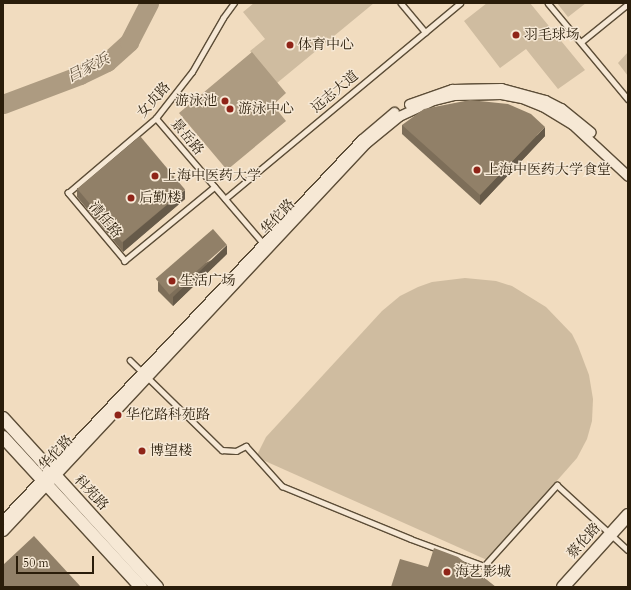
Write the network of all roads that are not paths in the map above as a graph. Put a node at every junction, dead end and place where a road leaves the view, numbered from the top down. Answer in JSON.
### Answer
{"nodes":[{"id":1,"x":234,"y":3,"type":"edge"},
{"id":2,"x":402,"y":3,"type":"edge"},
{"id":3,"x":460,"y":3,"type":"edge"},
{"id":4,"x":548,"y":3,"type":"edge"},
{"id":5,"x":628,"y":4,"type":"edge"},
{"id":6,"x":425,"y":32,"type":"junction"},
{"id":7,"x":581,"y":42,"type":"junction"},
{"id":8,"x":628,"y":99,"type":"edge"},
{"id":9,"x":156,"y":118,"type":"junction"},
{"id":10,"x":628,"y":168,"type":"edge"},
{"id":11,"x":628,"y":176,"type":"edge"},
{"id":12,"x":215,"y":187,"type":"junction"},
{"id":13,"x":68,"y":193,"type":"joint"},
{"id":14,"x":225,"y":199,"type":"junction"},
{"id":15,"x":263,"y":243,"type":"junction"},
{"id":16,"x":130,"y":360,"type":"dead end"},
{"id":17,"x":144,"y":375,"type":"junction"},
{"id":18,"x":3,"y":418,"type":"edge"},
{"id":19,"x":3,"y":437,"type":"edge"},
{"id":20,"x":52,"y":473,"type":"junction"},
{"id":21,"x":43,"y":482,"type":"junction"},
{"id":22,"x":628,"y":515,"type":"edge"},
{"id":23,"x":3,"y":520,"type":"edge"},
{"id":24,"x":3,"y":531,"type":"edge"},
{"id":25,"x":611,"y":533,"type":"junction"},
{"id":26,"x":628,"y":550,"type":"edge"},
{"id":27,"x":141,"y":587,"type":"edge"},
{"id":28,"x":157,"y":587,"type":"edge"},
{"id":29,"x":563,"y":587,"type":"edge"}],
"edges":[{"from":1,"to":9,"type":"lane","name":"女贞路"},
{"from":2,"to":6,"type":"lane"},
{"from":3,"to":6,"type":"lane","name":"远志大道"},
{"from":4,"to":7,"type":"lane"},
{"from":5,"to":7,"type":"lane"},
{"from":6,"to":14,"type":"lane","name":"远志大道"},
{"from":7,"to":8,"type":"lane"},
{"from":9,"to":12,"type":"lane","name":"景岳路"},
{"from":9,"to":13,"type":"lane","name":"女贞路"},
{"from":10,"to":15,"type":"street","name":"华佗路"},
{"from":11,"to":17,"type":"street","name":"华佗路"},
{"from":12,"to":13,"type":"lane","name":"清任路"},
{"from":12,"to":14,"type":"lane","name":"景岳路"},
{"from":14,"to":15,"type":"lane","name":"景岳路"},
{"from":15,"to":17,"type":"street","name":"华佗路"},
{"from":16,"to":17,"type":"lane"},
{"from":17,"to":20,"type":"street","name":"华佗路"},
{"from":17,"to":25,"type":"lane"},
{"from":18,"to":20,"type":"street","name":"科苑路"},
{"from":19,"to":21,"type":"street","name":"科苑路"},
{"from":20,"to":21,"type":"street","name":"华佗路"},
{"from":20,"to":28,"type":"street","name":"科苑路"},
{"from":21,"to":23,"type":"street","name":"华佗路"},
{"from":21,"to":24,"type":"street","name":"华佗路"},
{"from":21,"to":27,"type":"street","name":"科苑路"},
{"from":22,"to":25,"type":"street","name":"蔡伦路"},
{"from":25,"to":26,"type":"lane"},
{"from":25,"to":29,"type":"street","name":"蔡伦路"}]}
